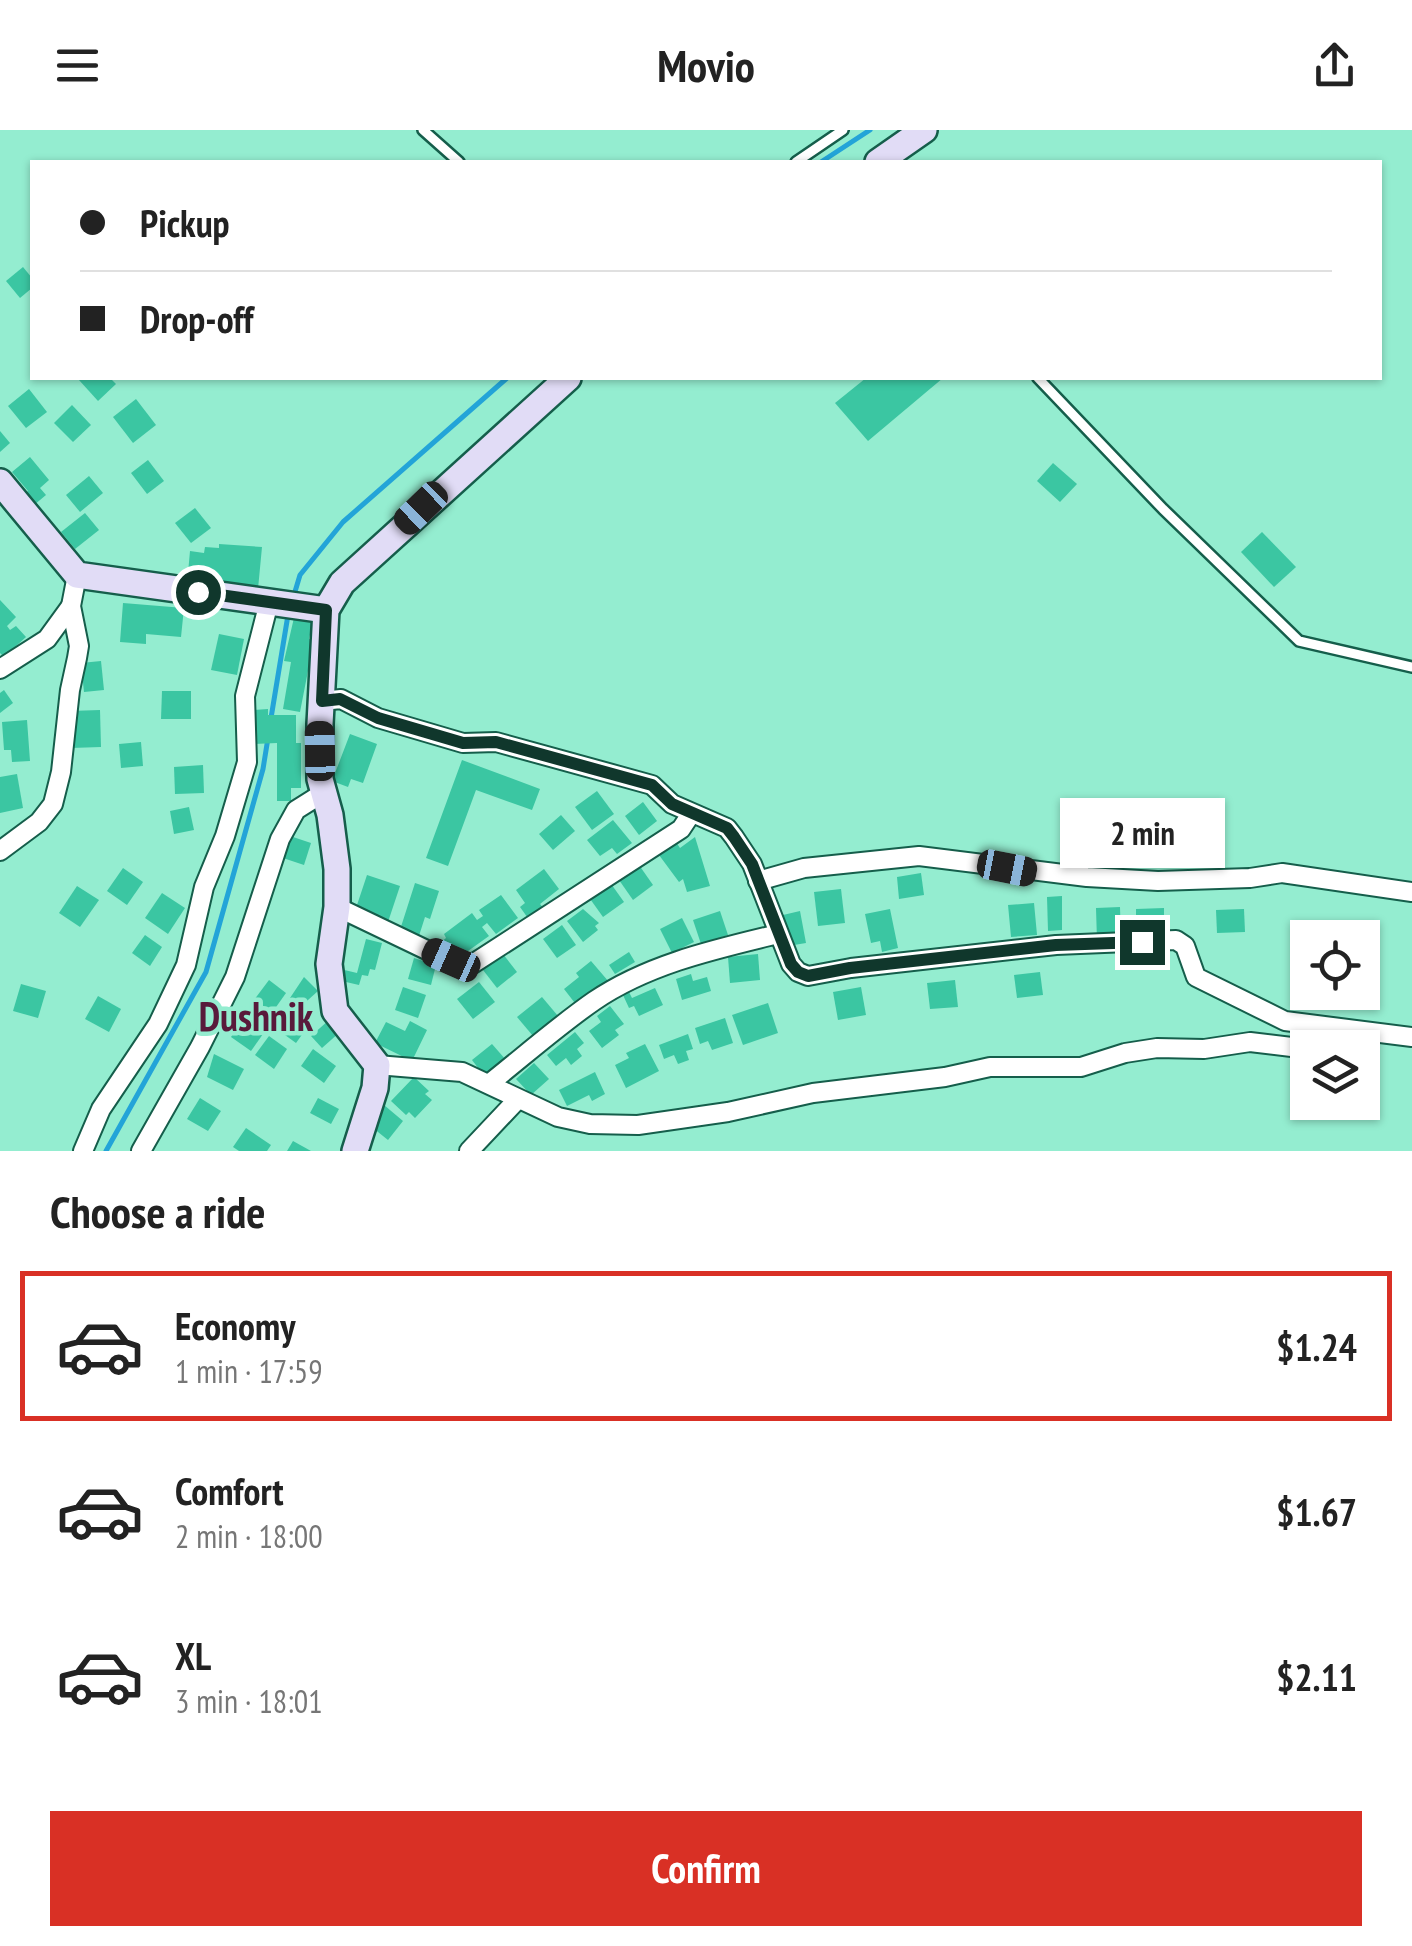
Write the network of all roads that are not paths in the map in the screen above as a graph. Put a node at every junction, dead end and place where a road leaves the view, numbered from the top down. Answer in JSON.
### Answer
{"nodes":[{"id":1,"x":423,"y":130,"type":"edge"},
{"id":2,"x":843,"y":130,"type":"edge"},
{"id":3,"x":924,"y":130,"type":"edge"},
{"id":4,"x":457,"y":160,"type":"edge"},
{"id":5,"x":799,"y":160,"type":"edge"},
{"id":6,"x":881,"y":160,"type":"edge"},
{"id":7,"x":566,"y":380,"type":"edge"},
{"id":8,"x":1040,"y":380,"type":"edge"},
{"id":9,"x":0,"y":482,"type":"edge"},
{"id":10,"x":77,"y":575,"type":"junction"},
{"id":11,"x":72,"y":606,"type":"junction"},
{"id":12,"x":294,"y":606,"type":"junction"},
{"id":13,"x":1412,"y":667,"type":"edge"},
{"id":14,"x":0,"y":670,"type":"edge"},
{"id":15,"x":322,"y":701,"type":"junction"},
{"id":16,"x":323,"y":793,"type":"junction"},
{"id":17,"x":691,"y":814,"type":"junction"},
{"id":18,"x":0,"y":851,"type":"edge"},
{"id":19,"x":758,"y":881,"type":"junction"},
{"id":20,"x":1412,"y":892,"type":"edge"},
{"id":21,"x":337,"y":906,"type":"junction"},
{"id":22,"x":778,"y":934,"type":"junction"},
{"id":23,"x":1364,"y":1030,"type":"edge"},
{"id":24,"x":1380,"y":1033,"type":"edge"},
{"id":25,"x":1412,"y":1038,"type":"edge"},
{"id":26,"x":1290,"y":1047,"type":"edge"},
{"id":27,"x":377,"y":1065,"type":"junction"},
{"id":28,"x":490,"y":1084,"type":"junction"},
{"id":29,"x":518,"y":1099,"type":"junction"},
{"id":30,"x":83,"y":1151,"type":"edge"},
{"id":31,"x":141,"y":1151,"type":"edge"},
{"id":32,"x":355,"y":1151,"type":"edge"},
{"id":33,"x":469,"y":1151,"type":"edge"}],
"edges":[{"from":1,"to":4,"type":"lane"},
{"from":2,"to":5,"type":"lane"},
{"from":3,"to":6,"type":"street"},
{"from":7,"to":12,"type":"street"},
{"from":8,"to":13,"type":"lane"},
{"from":9,"to":10,"type":"street"},
{"from":10,"to":11,"type":"street"},
{"from":10,"to":12,"type":"street"},
{"from":11,"to":14,"type":"street"},
{"from":11,"to":18,"type":"street"},
{"from":12,"to":15,"type":"street"},
{"from":12,"to":30,"type":"street"},
{"from":15,"to":16,"type":"street"},
{"from":15,"to":17,"type":"street"},
{"from":16,"to":21,"type":"street"},
{"from":16,"to":31,"type":"street"},
{"from":17,"to":19,"type":"street"},
{"from":17,"to":21,"type":"street"},
{"from":19,"to":20,"type":"street"},
{"from":19,"to":22,"type":"street"},
{"from":21,"to":27,"type":"street"},
{"from":22,"to":23,"type":"street"},
{"from":22,"to":28,"type":"street"},
{"from":24,"to":25,"type":"street"},
{"from":26,"to":29,"type":"street"},
{"from":27,"to":28,"type":"street"},
{"from":27,"to":32,"type":"street"},
{"from":28,"to":29,"type":"street"},
{"from":29,"to":33,"type":"street"}]}
